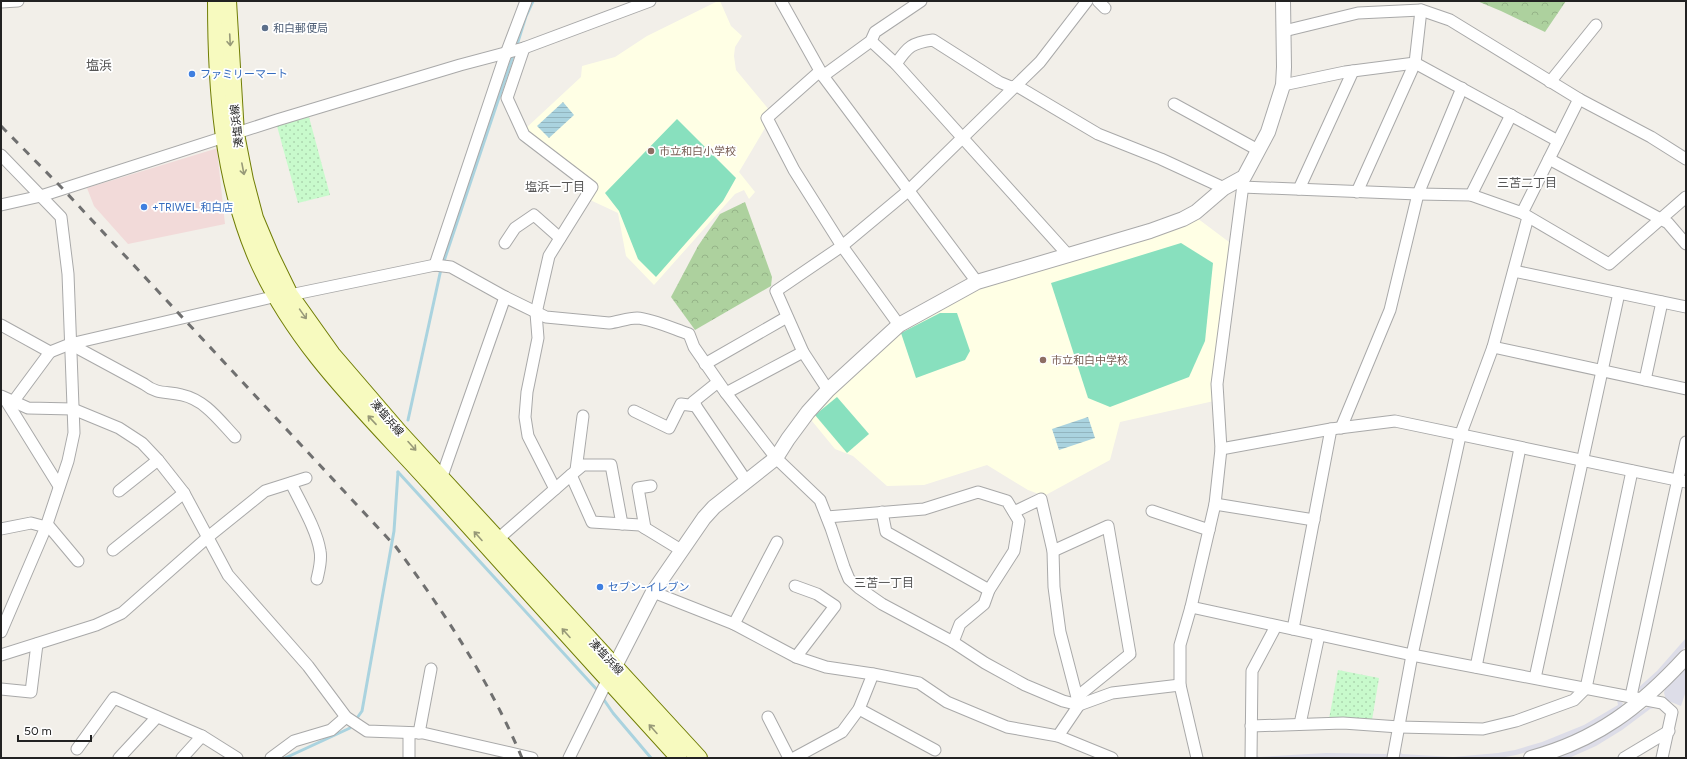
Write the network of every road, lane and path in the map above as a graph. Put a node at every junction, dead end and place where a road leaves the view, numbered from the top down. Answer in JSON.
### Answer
{"nodes":[{"id":1,"x":18,"y":1,"type":"edge"},
{"id":2,"x":216,"y":1,"type":"edge"},
{"id":3,"x":228,"y":1,"type":"edge"},
{"id":4,"x":526,"y":1,"type":"edge"},
{"id":5,"x":650,"y":1,"type":"edge"},
{"id":6,"x":781,"y":1,"type":"edge"},
{"id":7,"x":921,"y":1,"type":"edge"},
{"id":8,"x":1087,"y":1,"type":"edge"},
{"id":9,"x":1283,"y":1,"type":"edge"},
{"id":10,"x":1385,"y":1,"type":"edge"},
{"id":11,"x":1,"y":2,"type":"edge"},
{"id":12,"x":630,"y":5,"type":"edge"},
{"id":13,"x":1421,"y":10,"type":"junction"},
{"id":14,"x":1382,"y":12,"type":"junction"},
{"id":15,"x":1596,"y":24,"type":"dead end"},
{"id":16,"x":1284,"y":31,"type":"junction"},
{"id":17,"x":872,"y":41,"type":"junction"},
{"id":18,"x":524,"y":48,"type":"junction"},
{"id":19,"x":508,"y":52,"type":"junction"},
{"id":20,"x":1415,"y":63,"type":"junction"},
{"id":21,"x":896,"y":64,"type":"junction"},
{"id":22,"x":1353,"y":71,"type":"junction"},
{"id":23,"x":822,"y":74,"type":"junction"},
{"id":24,"x":1550,"y":82,"type":"junction"},
{"id":25,"x":1282,"y":85,"type":"junction"},
{"id":26,"x":1017,"y":86,"type":"junction"},
{"id":27,"x":1462,"y":88,"type":"junction"},
{"id":28,"x":1579,"y":99,"type":"junction"},
{"id":29,"x":1174,"y":104,"type":"dead end"},
{"id":30,"x":1511,"y":115,"type":"junction"},
{"id":31,"x":230,"y":136,"type":"junction"},
{"id":32,"x":964,"y":138,"type":"junction"},
{"id":33,"x":1558,"y":141,"type":"junction"},
{"id":34,"x":1258,"y":150,"type":"junction"},
{"id":35,"x":1,"y":155,"type":"edge"},
{"id":36,"x":1549,"y":159,"type":"junction"},
{"id":37,"x":1686,"y":159,"type":"edge"},
{"id":38,"x":1243,"y":182,"type":"junction"},
{"id":39,"x":1224,"y":188,"type":"junction"},
{"id":40,"x":1299,"y":189,"type":"junction"},
{"id":41,"x":908,"y":191,"type":"junction"},
{"id":42,"x":1357,"y":192,"type":"junction"},
{"id":43,"x":1418,"y":194,"type":"junction"},
{"id":44,"x":1472,"y":195,"type":"junction"},
{"id":45,"x":41,"y":196,"type":"junction"},
{"id":46,"x":1686,"y":197,"type":"edge"},
{"id":47,"x":1,"y":205,"type":"edge"},
{"id":48,"x":1525,"y":215,"type":"junction"},
{"id":49,"x":1659,"y":218,"type":"junction"},
{"id":50,"x":560,"y":238,"type":"junction"},
{"id":51,"x":505,"y":243,"type":"dead end"},
{"id":52,"x":1686,"y":244,"type":"edge"},
{"id":53,"x":842,"y":246,"type":"junction"},
{"id":54,"x":1069,"y":256,"type":"junction"},
{"id":55,"x":435,"y":264,"type":"junction"},
{"id":56,"x":1514,"y":271,"type":"junction"},
{"id":57,"x":977,"y":282,"type":"junction"},
{"id":58,"x":1619,"y":293,"type":"junction"},
{"id":59,"x":283,"y":296,"type":"junction"},
{"id":60,"x":505,"y":297,"type":"junction"},
{"id":61,"x":1662,"y":302,"type":"junction"},
{"id":62,"x":1686,"y":307,"type":"edge"},
{"id":63,"x":536,"y":313,"type":"junction"},
{"id":64,"x":787,"y":317,"type":"junction"},
{"id":65,"x":1,"y":325,"type":"edge"},
{"id":66,"x":899,"y":325,"type":"junction"},
{"id":67,"x":70,"y":344,"type":"junction"},
{"id":68,"x":1493,"y":347,"type":"junction"},
{"id":69,"x":50,"y":352,"type":"junction"},
{"id":70,"x":803,"y":352,"type":"junction"},
{"id":71,"x":705,"y":364,"type":"junction"},
{"id":72,"x":1602,"y":371,"type":"junction"},
{"id":73,"x":1645,"y":380,"type":"junction"},
{"id":74,"x":718,"y":382,"type":"junction"},
{"id":75,"x":1686,"y":389,"type":"edge"},
{"id":76,"x":828,"y":390,"type":"junction"},
{"id":77,"x":726,"y":392,"type":"junction"},
{"id":78,"x":6,"y":399,"type":"edge"},
{"id":79,"x":696,"y":406,"type":"junction"},
{"id":80,"x":73,"y":409,"type":"junction"},
{"id":81,"x":634,"y":411,"type":"dead end"},
{"id":82,"x":583,"y":416,"type":"dead end"},
{"id":83,"x":1336,"y":428,"type":"junction"},
{"id":84,"x":1460,"y":436,"type":"junction"},
{"id":85,"x":234,"y":437,"type":"dead end"},
{"id":86,"x":1686,"y":442,"type":"edge"},
{"id":87,"x":1520,"y":448,"type":"junction"},
{"id":88,"x":1221,"y":449,"type":"junction"},
{"id":89,"x":776,"y":458,"type":"junction"},
{"id":90,"x":158,"y":460,"type":"junction"},
{"id":91,"x":1582,"y":461,"type":"junction"},
{"id":92,"x":1632,"y":471,"type":"junction"},
{"id":93,"x":574,"y":472,"type":"junction"},
{"id":94,"x":306,"y":478,"type":"dead end"},
{"id":95,"x":441,"y":479,"type":"junction"},
{"id":96,"x":1682,"y":481,"type":"edge"},
{"id":97,"x":747,"y":482,"type":"junction"},
{"id":98,"x":291,"y":483,"type":"junction"},
{"id":99,"x":59,"y":486,"type":"junction"},
{"id":100,"x":651,"y":486,"type":"dead end"},
{"id":101,"x":556,"y":489,"type":"junction"},
{"id":102,"x":119,"y":490,"type":"dead end"},
{"id":103,"x":184,"y":493,"type":"junction"},
{"id":104,"x":1215,"y":504,"type":"junction"},
{"id":105,"x":1152,"y":511,"type":"dead end"},
{"id":106,"x":882,"y":512,"type":"junction"},
{"id":107,"x":1014,"y":512,"type":"junction"},
{"id":108,"x":827,"y":517,"type":"junction"},
{"id":109,"x":1314,"y":520,"type":"junction"},
{"id":110,"x":622,"y":524,"type":"junction"},
{"id":111,"x":47,"y":525,"type":"junction"},
{"id":112,"x":645,"y":528,"type":"junction"},
{"id":113,"x":1,"y":529,"type":"edge"},
{"id":114,"x":1209,"y":530,"type":"junction"},
{"id":115,"x":208,"y":537,"type":"junction"},
{"id":116,"x":498,"y":539,"type":"junction"},
{"id":117,"x":777,"y":542,"type":"dead end"},
{"id":118,"x":113,"y":550,"type":"dead end"},
{"id":119,"x":681,"y":550,"type":"junction"},
{"id":120,"x":1053,"y":551,"type":"junction"},
{"id":121,"x":78,"y":561,"type":"dead end"},
{"id":122,"x":317,"y":579,"type":"dead end"},
{"id":123,"x":795,"y":586,"type":"dead end"},
{"id":124,"x":989,"y":590,"type":"junction"},
{"id":125,"x":653,"y":592,"type":"junction"},
{"id":126,"x":1191,"y":607,"type":"junction"},
{"id":127,"x":5,"y":611,"type":"edge"},
{"id":128,"x":734,"y":624,"type":"junction"},
{"id":129,"x":1276,"y":626,"type":"junction"},
{"id":130,"x":1293,"y":629,"type":"junction"},
{"id":131,"x":1,"y":632,"type":"edge"},
{"id":132,"x":1319,"y":635,"type":"junction"},
{"id":133,"x":953,"y":642,"type":"junction"},
{"id":134,"x":37,"y":644,"type":"junction"},
{"id":135,"x":1,"y":655,"type":"edge"},
{"id":136,"x":1412,"y":655,"type":"junction"},
{"id":137,"x":796,"y":657,"type":"junction"},
{"id":138,"x":1686,"y":657,"type":"edge"},
{"id":139,"x":1476,"y":667,"type":"junction"},
{"id":140,"x":431,"y":669,"type":"dead end"},
{"id":141,"x":611,"y":673,"type":"junction"},
{"id":142,"x":873,"y":674,"type":"junction"},
{"id":143,"x":1535,"y":678,"type":"junction"},
{"id":144,"x":1180,"y":685,"type":"junction"},
{"id":145,"x":1586,"y":688,"type":"junction"},
{"id":146,"x":1,"y":689,"type":"edge"},
{"id":147,"x":1631,"y":696,"type":"junction"},
{"id":148,"x":1645,"y":699,"type":"junction"},
{"id":149,"x":1078,"y":701,"type":"junction"},
{"id":150,"x":859,"y":709,"type":"junction"},
{"id":151,"x":157,"y":716,"type":"junction"},
{"id":152,"x":346,"y":717,"type":"junction"},
{"id":153,"x":768,"y":717,"type":"dead end"},
{"id":154,"x":1300,"y":724,"type":"junction"},
{"id":155,"x":1252,"y":726,"type":"junction"},
{"id":156,"x":1399,"y":727,"type":"junction"},
{"id":157,"x":1669,"y":731,"type":"junction"},
{"id":158,"x":414,"y":733,"type":"junction"},
{"id":159,"x":202,"y":736,"type":"junction"},
{"id":160,"x":1058,"y":736,"type":"junction"},
{"id":161,"x":78,"y":749,"type":"dead end"},
{"id":162,"x":935,"y":750,"type":"dead end"},
{"id":163,"x":508,"y":755,"type":"edge"},
{"id":164,"x":120,"y":758,"type":"edge"},
{"id":165,"x":182,"y":758,"type":"edge"},
{"id":166,"x":237,"y":758,"type":"edge"},
{"id":167,"x":271,"y":758,"type":"edge"},
{"id":168,"x":409,"y":758,"type":"edge"},
{"id":169,"x":532,"y":758,"type":"edge"},
{"id":170,"x":569,"y":758,"type":"edge"},
{"id":171,"x":679,"y":758,"type":"edge"},
{"id":172,"x":699,"y":758,"type":"edge"},
{"id":173,"x":789,"y":758,"type":"edge"},
{"id":174,"x":794,"y":758,"type":"edge"},
{"id":175,"x":1112,"y":758,"type":"edge"},
{"id":176,"x":1197,"y":758,"type":"edge"},
{"id":177,"x":1252,"y":758,"type":"edge"},
{"id":178,"x":1393,"y":758,"type":"edge"},
{"id":179,"x":1531,"y":758,"type":"edge"},
{"id":180,"x":1624,"y":758,"type":"edge"},
{"id":181,"x":1662,"y":758,"type":"edge"}],
"edges":[{"from":1,"to":11,"type":"street"},
{"from":2,"to":31,"type":"main road","name":"湊塩浜線"},
{"from":3,"to":31,"type":"main road","name":"湊塩浜線","one_way":true},
{"from":4,"to":19,"type":"street"},
{"from":5,"to":12,"type":"street"},
{"from":6,"to":23,"type":"street"},
{"from":7,"to":17,"type":"street"},
{"from":8,"to":26,"type":"street"},
{"from":9,"to":16,"type":"street"},
{"from":10,"to":14,"type":"street"},
{"from":12,"to":18,"type":"street"},
{"from":13,"to":14,"type":"street"},
{"from":13,"to":20,"type":"street"},
{"from":13,"to":24,"type":"street"},
{"from":14,"to":16,"type":"street"},
{"from":15,"to":24,"type":"street"},
{"from":16,"to":25,"type":"street"},
{"from":17,"to":21,"type":"street"},
{"from":17,"to":23,"type":"street"},
{"from":18,"to":19,"type":"street"},
{"from":18,"to":50,"type":"street"},
{"from":19,"to":31,"type":"street"},
{"from":19,"to":55,"type":"street"},
{"from":20,"to":22,"type":"street"},
{"from":20,"to":27,"type":"street"},
{"from":20,"to":42,"type":"street"},
{"from":21,"to":26,"type":"street"},
{"from":21,"to":32,"type":"street"},
{"from":22,"to":25,"type":"street"},
{"from":22,"to":40,"type":"street"},
{"from":23,"to":41,"type":"street"},
{"from":23,"to":53,"type":"street"},
{"from":24,"to":28,"type":"street"},
{"from":25,"to":34,"type":"street"},
{"from":26,"to":32,"type":"street"},
{"from":26,"to":39,"type":"street"},
{"from":27,"to":30,"type":"street"},
{"from":27,"to":43,"type":"street"},
{"from":28,"to":33,"type":"street"},
{"from":28,"to":37,"type":"street"},
{"from":29,"to":34,"type":"street"},
{"from":30,"to":33,"type":"street"},
{"from":30,"to":44,"type":"street"},
{"from":31,"to":45,"type":"street"},
{"from":31,"to":59,"type":"main road","name":"湊塩浜線"},
{"from":32,"to":41,"type":"street"},
{"from":32,"to":54,"type":"street"},
{"from":33,"to":36,"type":"street"},
{"from":34,"to":38,"type":"street"},
{"from":35,"to":45,"type":"street"},
{"from":36,"to":48,"type":"street"},
{"from":36,"to":49,"type":"street"},
{"from":38,"to":39,"type":"street"},
{"from":38,"to":40,"type":"street"},
{"from":38,"to":88,"type":"street"},
{"from":39,"to":54,"type":"street"},
{"from":40,"to":42,"type":"street"},
{"from":41,"to":53,"type":"street"},
{"from":41,"to":57,"type":"street"},
{"from":42,"to":43,"type":"street"},
{"from":43,"to":44,"type":"street"},
{"from":43,"to":83,"type":"street"},
{"from":44,"to":48,"type":"street"},
{"from":45,"to":47,"type":"street"},
{"from":45,"to":67,"type":"street"},
{"from":46,"to":49,"type":"street"},
{"from":48,"to":49,"type":"street"},
{"from":48,"to":56,"type":"street"},
{"from":49,"to":52,"type":"street"},
{"from":50,"to":51,"type":"street"},
{"from":50,"to":63,"type":"street"},
{"from":53,"to":64,"type":"street"},
{"from":53,"to":66,"type":"street"},
{"from":54,"to":57,"type":"street"},
{"from":55,"to":59,"type":"street"},
{"from":55,"to":60,"type":"street"},
{"from":56,"to":58,"type":"street"},
{"from":56,"to":68,"type":"street"},
{"from":57,"to":66,"type":"street"},
{"from":58,"to":61,"type":"street"},
{"from":58,"to":72,"type":"street"},
{"from":59,"to":67,"type":"street"},
{"from":59,"to":95,"type":"main road","name":"湊塩浜線","one_way":true},
{"from":141,"to":59,"type":"main road","name":"湊塩浜線","one_way":true},
{"from":60,"to":63,"type":"street"},
{"from":60,"to":95,"type":"street"},
{"from":61,"to":62,"type":"street"},
{"from":61,"to":73,"type":"street"},
{"from":63,"to":71,"type":"street"},
{"from":63,"to":101,"type":"street"},
{"from":64,"to":70,"type":"street"},
{"from":64,"to":71,"type":"street"},
{"from":65,"to":69,"type":"street"},
{"from":66,"to":76,"type":"street"},
{"from":67,"to":69,"type":"street"},
{"from":67,"to":80,"type":"street"},
{"from":67,"to":85,"type":"street"},
{"from":68,"to":72,"type":"street"},
{"from":68,"to":84,"type":"street"},
{"from":69,"to":78,"type":"street"},
{"from":70,"to":76,"type":"street"},
{"from":70,"to":77,"type":"street"},
{"from":71,"to":74,"type":"street"},
{"from":72,"to":73,"type":"street"},
{"from":72,"to":91,"type":"street"},
{"from":73,"to":75,"type":"street"},
{"from":74,"to":77,"type":"street"},
{"from":74,"to":79,"type":"street"},
{"from":76,"to":89,"type":"street"},
{"from":77,"to":89,"type":"street"},
{"from":78,"to":80,"type":"street"},
{"from":78,"to":99,"type":"street"},
{"from":79,"to":81,"type":"street"},
{"from":79,"to":97,"type":"street"},
{"from":80,"to":90,"type":"street"},
{"from":80,"to":99,"type":"street"},
{"from":82,"to":93,"type":"street"},
{"from":83,"to":84,"type":"street"},
{"from":83,"to":88,"type":"street"},
{"from":83,"to":109,"type":"street"},
{"from":84,"to":87,"type":"street"},
{"from":84,"to":136,"type":"street"},
{"from":86,"to":96,"type":"street"},
{"from":87,"to":91,"type":"street"},
{"from":87,"to":139,"type":"street"},
{"from":88,"to":104,"type":"street"},
{"from":89,"to":97,"type":"street"},
{"from":89,"to":108,"type":"street"},
{"from":90,"to":102,"type":"street"},
{"from":90,"to":103,"type":"street"},
{"from":91,"to":92,"type":"street"},
{"from":91,"to":143,"type":"street"},
{"from":92,"to":96,"type":"street"},
{"from":92,"to":145,"type":"street"},
{"from":93,"to":101,"type":"street"},
{"from":93,"to":110,"type":"street"},
{"from":93,"to":110,"type":"street"},
{"from":94,"to":98,"type":"street"},
{"from":95,"to":116,"type":"main road","name":"湊塩浜線"},
{"from":96,"to":147,"type":"street"},
{"from":97,"to":119,"type":"street"},
{"from":98,"to":115,"type":"street"},
{"from":98,"to":122,"type":"street"},
{"from":99,"to":111,"type":"street"},
{"from":100,"to":112,"type":"street"},
{"from":101,"to":116,"type":"street"},
{"from":103,"to":115,"type":"street"},
{"from":103,"to":118,"type":"street"},
{"from":104,"to":109,"type":"street"},
{"from":104,"to":114,"type":"street"},
{"from":105,"to":114,"type":"street"},
{"from":106,"to":107,"type":"street"},
{"from":106,"to":108,"type":"street"},
{"from":106,"to":124,"type":"street"},
{"from":107,"to":120,"type":"street"},
{"from":107,"to":124,"type":"street"},
{"from":108,"to":133,"type":"street"},
{"from":109,"to":130,"type":"street"},
{"from":110,"to":112,"type":"street"},
{"from":111,"to":113,"type":"street"},
{"from":111,"to":121,"type":"street"},
{"from":111,"to":127,"type":"street"},
{"from":112,"to":119,"type":"street"},
{"from":114,"to":126,"type":"street"},
{"from":115,"to":134,"type":"street"},
{"from":115,"to":152,"type":"street"},
{"from":116,"to":141,"type":"main road","name":"湊塩浜線"},
{"from":117,"to":128,"type":"street"},
{"from":119,"to":125,"type":"street"},
{"from":120,"to":149,"type":"street"},
{"from":120,"to":149,"type":"street"},
{"from":123,"to":137,"type":"street"},
{"from":124,"to":133,"type":"street"},
{"from":125,"to":128,"type":"street"},
{"from":125,"to":141,"type":"street"},
{"from":126,"to":129,"type":"street"},
{"from":126,"to":144,"type":"street"},
{"from":127,"to":131,"type":"street"},
{"from":128,"to":137,"type":"street"},
{"from":129,"to":130,"type":"street"},
{"from":129,"to":155,"type":"street"},
{"from":130,"to":132,"type":"street"},
{"from":132,"to":136,"type":"street"},
{"from":132,"to":154,"type":"street"},
{"from":133,"to":149,"type":"street"},
{"from":134,"to":135,"type":"street"},
{"from":134,"to":146,"type":"street"},
{"from":136,"to":139,"type":"street"},
{"from":136,"to":156,"type":"street"},
{"from":137,"to":142,"type":"street"},
{"from":138,"to":148,"type":"street"},
{"from":139,"to":143,"type":"street"},
{"from":140,"to":158,"type":"street"},
{"from":141,"to":170,"type":"street"},
{"from":171,"to":141,"type":"main road","name":"湊塩浜線","one_way":true},
{"from":141,"to":172,"type":"main road","name":"湊塩浜線"},
{"from":142,"to":150,"type":"street"},
{"from":142,"to":160,"type":"street"},
{"from":143,"to":145,"type":"street"},
{"from":144,"to":149,"type":"street"},
{"from":144,"to":176,"type":"street"},
{"from":145,"to":147,"type":"street"},
{"from":145,"to":156,"type":"street"},
{"from":147,"to":148,"type":"street"},
{"from":148,"to":157,"type":"street"},
{"from":148,"to":179,"type":"street"},
{"from":149,"to":160,"type":"street"},
{"from":150,"to":162,"type":"street"},
{"from":150,"to":174,"type":"street"},
{"from":151,"to":159,"type":"street"},
{"from":151,"to":161,"type":"street"},
{"from":151,"to":164,"type":"street"},
{"from":152,"to":158,"type":"street"},
{"from":152,"to":167,"type":"street"},
{"from":153,"to":173,"type":"street"},
{"from":154,"to":155,"type":"street"},
{"from":154,"to":156,"type":"street"},
{"from":155,"to":177,"type":"street"},
{"from":156,"to":178,"type":"street"},
{"from":157,"to":180,"type":"street"},
{"from":157,"to":181,"type":"street"},
{"from":158,"to":163,"type":"street"},
{"from":158,"to":168,"type":"street"},
{"from":159,"to":165,"type":"street"},
{"from":159,"to":166,"type":"street"},
{"from":160,"to":175,"type":"street"},
{"from":163,"to":169,"type":"street"}]}
